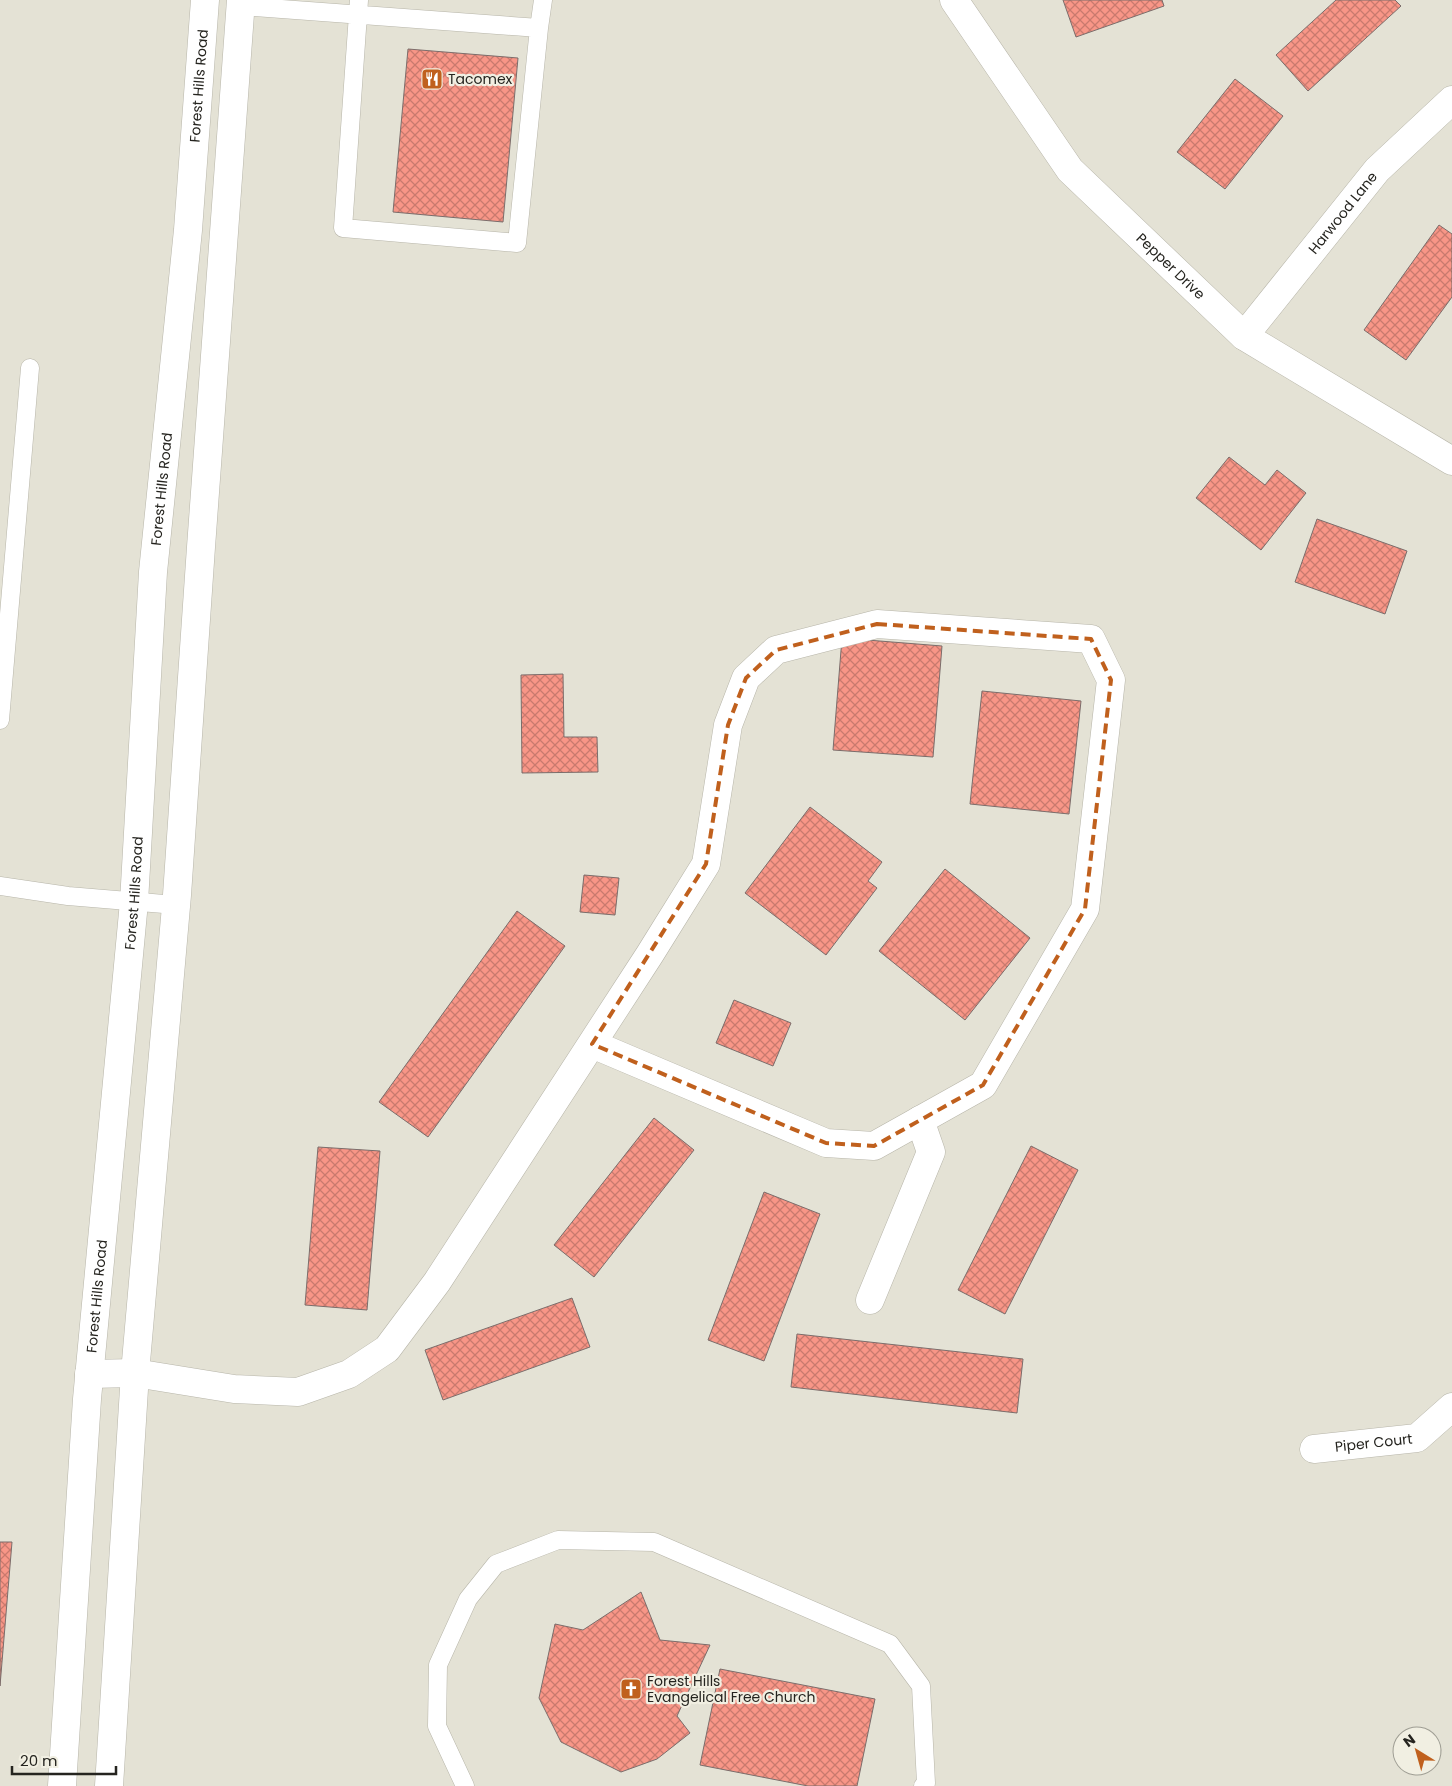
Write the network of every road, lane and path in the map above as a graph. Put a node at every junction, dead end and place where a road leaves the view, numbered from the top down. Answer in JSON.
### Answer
{"nodes":[{"id":1,"x":205,"y":0,"type":"edge"},
{"id":2,"x":543,"y":0,"type":"edge"},
{"id":3,"x":954,"y":0,"type":"edge"},
{"id":4,"x":241,"y":3,"type":"edge"},
{"id":5,"x":359,"y":7,"type":"edge"},
{"id":6,"x":539,"y":28,"type":"junction"},
{"id":7,"x":198,"y":94,"type":"junction"},
{"id":8,"x":234,"y":95,"type":"junction"},
{"id":9,"x":1452,"y":100,"type":"edge"},
{"id":10,"x":1244,"y":336,"type":"junction"},
{"id":11,"x":30,"y":368,"type":"dead end"},
{"id":12,"x":1452,"y":461,"type":"edge"},
{"id":13,"x":0,"y":720,"type":"edge"},
{"id":14,"x":0,"y":886,"type":"edge"},
{"id":15,"x":134,"y":902,"type":"junction"},
{"id":16,"x":176,"y":905,"type":"junction"},
{"id":17,"x":592,"y":1044,"type":"junction"},
{"id":18,"x":920,"y":1120,"type":"junction"},
{"id":19,"x":870,"y":1300,"type":"dead end"},
{"id":20,"x":135,"y":1373,"type":"junction"},
{"id":21,"x":89,"y":1374,"type":"junction"},
{"id":22,"x":1452,"y":1407,"type":"edge"},
{"id":23,"x":1314,"y":1449,"type":"dead end"},
{"id":24,"x":62,"y":1786,"type":"edge"},
{"id":25,"x":109,"y":1786,"type":"edge"},
{"id":26,"x":465,"y":1786,"type":"edge"},
{"id":27,"x":922,"y":1786,"type":"edge"}],
"edges":[{"from":1,"to":7,"type":"street","name":"Forest Hills Road"},
{"from":2,"to":6,"type":"lane"},
{"from":3,"to":10,"type":"street","name":"Pepper Drive"},
{"from":4,"to":5,"type":"lane"},
{"from":4,"to":8,"type":"street"},
{"from":5,"to":6,"type":"lane"},
{"from":5,"to":6,"type":"lane"},
{"from":7,"to":8,"type":"street"},
{"from":7,"to":15,"type":"street","name":"Forest Hills Road"},
{"from":8,"to":16,"type":"street"},
{"from":9,"to":10,"type":"street","name":"Harwood Lane"},
{"from":10,"to":12,"type":"street","name":"Pepper Drive"},
{"from":11,"to":13,"type":"lane"},
{"from":14,"to":15,"type":"lane"},
{"from":15,"to":16,"type":"lane"},
{"from":15,"to":21,"type":"street","name":"Forest Hills Road"},
{"from":16,"to":20,"type":"street"},
{"from":17,"to":18,"type":"street"},
{"from":17,"to":18,"type":"street"},
{"from":17,"to":20,"type":"street"},
{"from":18,"to":19,"type":"street"},
{"from":20,"to":21,"type":"street"},
{"from":20,"to":25,"type":"street"},
{"from":21,"to":24,"type":"street","name":"Forest Hills Road"},
{"from":22,"to":23,"type":"street","name":"Piper Court"},
{"from":26,"to":27,"type":"lane"}]}
